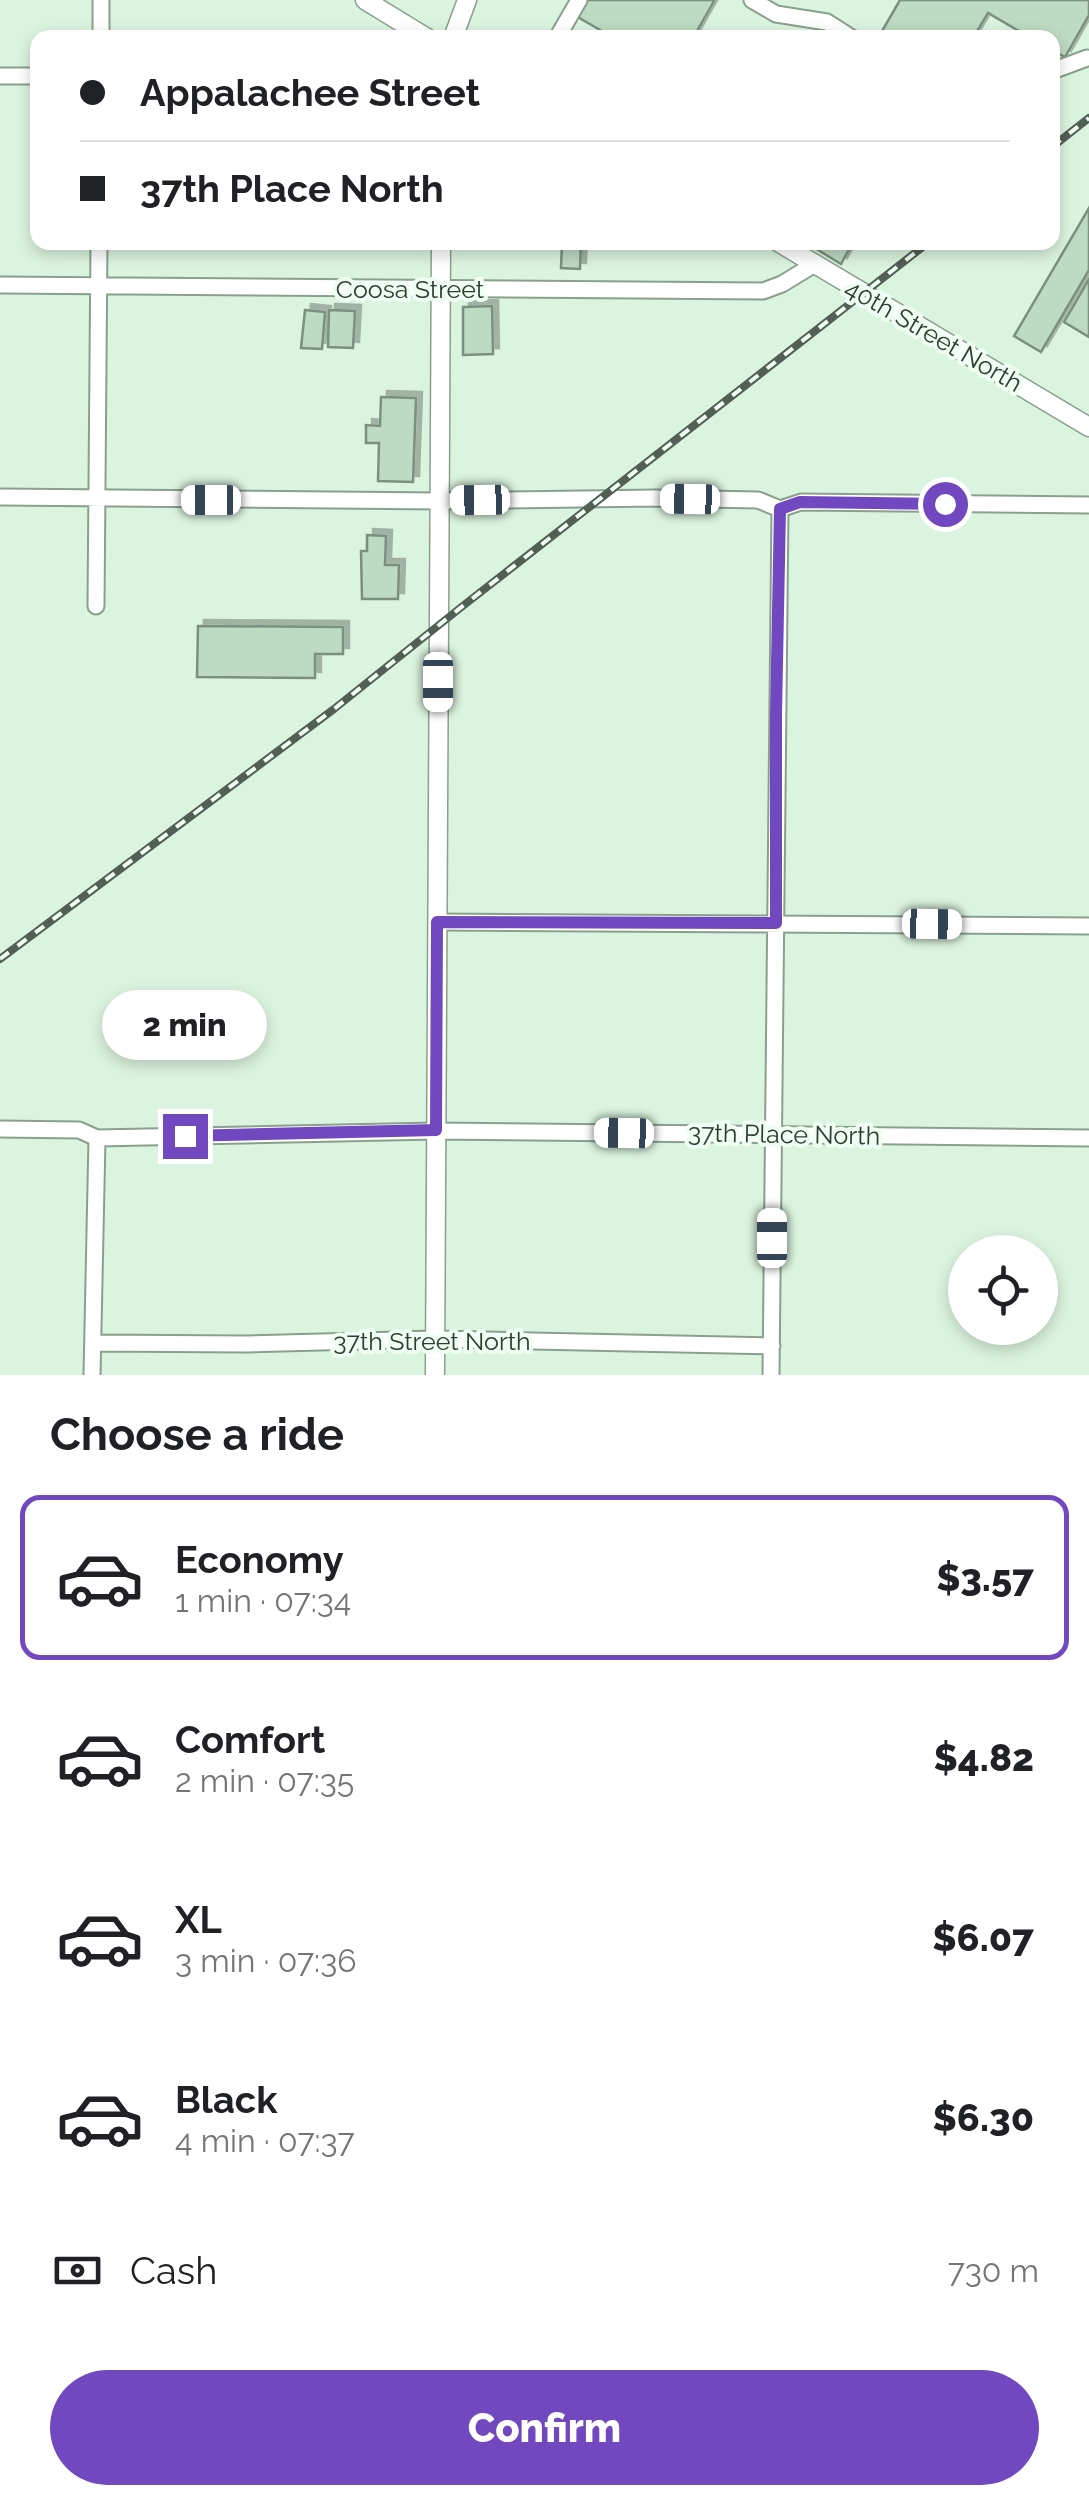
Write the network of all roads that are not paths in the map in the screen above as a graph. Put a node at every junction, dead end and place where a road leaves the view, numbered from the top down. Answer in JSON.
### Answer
{"nodes":[{"id":1,"x":101,"y":0,"type":"edge"},
{"id":2,"x":364,"y":0,"type":"edge"},
{"id":3,"x":468,"y":0,"type":"edge"},
{"id":4,"x":579,"y":0,"type":"edge"},
{"id":5,"x":752,"y":0,"type":"edge"},
{"id":6,"x":101,"y":30,"type":"edge"},
{"id":7,"x":414,"y":30,"type":"edge"},
{"id":8,"x":456,"y":30,"type":"edge"},
{"id":9,"x":562,"y":30,"type":"edge"},
{"id":10,"x":840,"y":30,"type":"edge"},
{"id":11,"x":1087,"y":58,"type":"edge"},
{"id":12,"x":1060,"y":68,"type":"edge"},
{"id":13,"x":0,"y":76,"type":"edge"},
{"id":14,"x":30,"y":76,"type":"edge"},
{"id":15,"x":99,"y":250,"type":"edge"},
{"id":16,"x":441,"y":250,"type":"edge"},
{"id":17,"x":791,"y":250,"type":"edge"},
{"id":18,"x":814,"y":265,"type":"junction"},
{"id":19,"x":0,"y":285,"type":"edge"},
{"id":20,"x":99,"y":286,"type":"junction"},
{"id":21,"x":440,"y":290,"type":"junction"},
{"id":22,"x":1089,"y":427,"type":"edge"},
{"id":23,"x":0,"y":497,"type":"edge"},
{"id":24,"x":97,"y":500,"type":"junction"},
{"id":25,"x":440,"y":501,"type":"junction"},
{"id":26,"x":1089,"y":505,"type":"edge"},
{"id":27,"x":780,"y":509,"type":"junction"},
{"id":28,"x":96,"y":606,"type":"dead end"},
{"id":29,"x":437,"y":922,"type":"junction"},
{"id":30,"x":776,"y":923,"type":"junction"},
{"id":31,"x":1089,"y":926,"type":"edge"},
{"id":32,"x":0,"y":1129,"type":"edge"},
{"id":33,"x":436,"y":1130,"type":"junction"},
{"id":34,"x":774,"y":1134,"type":"junction"},
{"id":35,"x":97,"y":1138,"type":"junction"},
{"id":36,"x":1089,"y":1138,"type":"edge"},
{"id":37,"x":435,"y":1339,"type":"junction"},
{"id":38,"x":92,"y":1344,"type":"junction"},
{"id":39,"x":772,"y":1346,"type":"junction"},
{"id":40,"x":92,"y":1375,"type":"edge"},
{"id":41,"x":434,"y":1375,"type":"edge"},
{"id":42,"x":772,"y":1375,"type":"edge"}],
"edges":[{"from":1,"to":6,"type":"street"},
{"from":2,"to":7,"type":"street"},
{"from":3,"to":8,"type":"street"},
{"from":4,"to":9,"type":"street"},
{"from":5,"to":10,"type":"street"},
{"from":11,"to":12,"type":"street"},
{"from":13,"to":14,"type":"street"},
{"from":15,"to":20,"type":"street"},
{"from":16,"to":21,"type":"street"},
{"from":17,"to":18,"type":"street","name":"40th Street North"},
{"from":18,"to":21,"type":"street","name":"Coosa Street"},
{"from":18,"to":22,"type":"street","name":"40th Street North"},
{"from":19,"to":20,"type":"street","name":"Coosa Street"},
{"from":20,"to":21,"type":"street","name":"Coosa Street"},
{"from":20,"to":24,"type":"street"},
{"from":21,"to":25,"type":"street"},
{"from":23,"to":24,"type":"street"},
{"from":24,"to":25,"type":"street"},
{"from":24,"to":28,"type":"street"},
{"from":25,"to":27,"type":"street"},
{"from":25,"to":29,"type":"street"},
{"from":26,"to":27,"type":"street"},
{"from":27,"to":30,"type":"street"},
{"from":29,"to":30,"type":"street"},
{"from":29,"to":33,"type":"street"},
{"from":30,"to":31,"type":"street"},
{"from":30,"to":34,"type":"street"},
{"from":32,"to":35,"type":"street","name":"37th Place North"},
{"from":33,"to":34,"type":"street","name":"37th Place North"},
{"from":33,"to":35,"type":"street","name":"37th Place North"},
{"from":33,"to":37,"type":"street"},
{"from":34,"to":36,"type":"street","name":"37th Place North"},
{"from":34,"to":39,"type":"street"},
{"from":35,"to":38,"type":"street"},
{"from":37,"to":38,"type":"street","name":"37th Street North"},
{"from":37,"to":39,"type":"street","name":"37th Street North"},
{"from":37,"to":41,"type":"street"},
{"from":38,"to":40,"type":"street"},
{"from":39,"to":42,"type":"street"}]}
